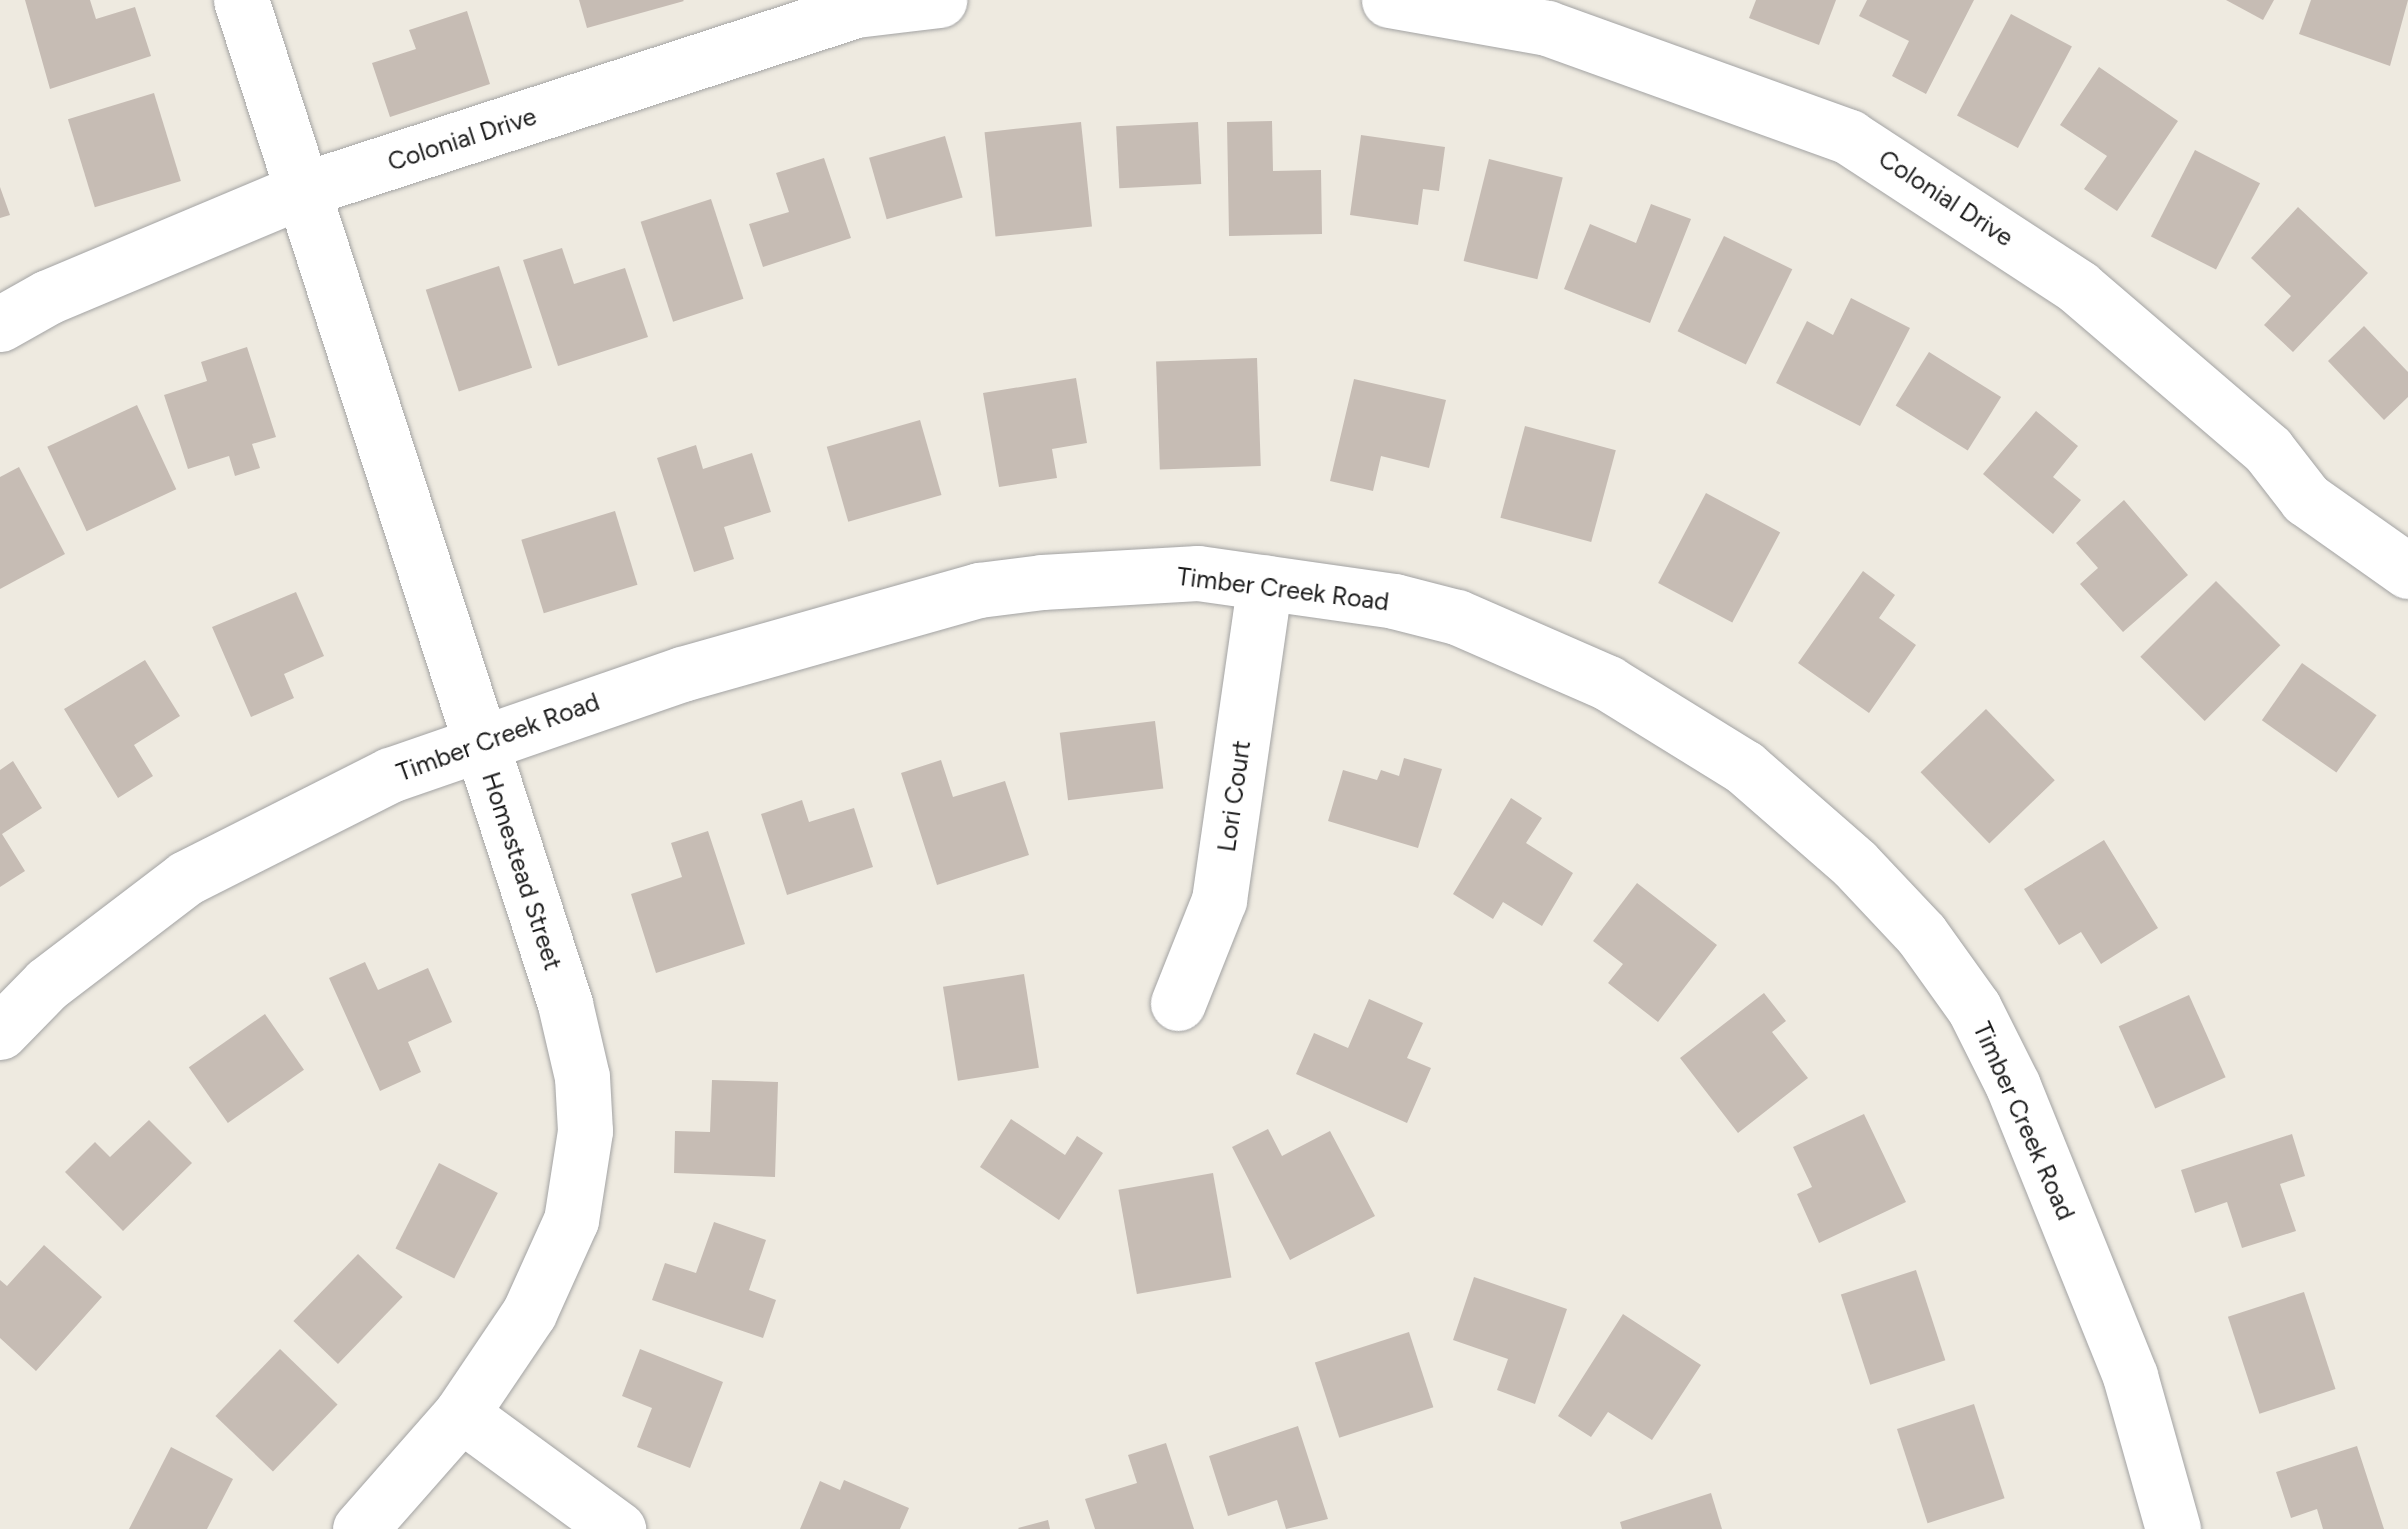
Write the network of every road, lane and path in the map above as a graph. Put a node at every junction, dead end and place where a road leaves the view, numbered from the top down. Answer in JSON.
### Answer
{"nodes":[{"id":1,"x":241,"y":0,"type":"edge"},
{"id":2,"x":940,"y":0,"type":"edge"},
{"id":3,"x":1389,"y":0,"type":"edge"},
{"id":4,"x":810,"y":13,"type":"edge"},
{"id":5,"x":302,"y":190,"type":"junction"},
{"id":6,"x":0,"y":324,"type":"edge"},
{"id":7,"x":2408,"y":571,"type":"edge"},
{"id":8,"x":1265,"y":582,"type":"junction"},
{"id":9,"x":480,"y":740,"type":"junction"},
{"id":10,"x":1178,"y":1003,"type":"dead end"},
{"id":11,"x":0,"y":1032,"type":"edge"},
{"id":12,"x":462,"y":1414,"type":"junction"},
{"id":13,"x":360,"y":1529,"type":"edge"},
{"id":14,"x":618,"y":1529,"type":"edge"},
{"id":15,"x":2173,"y":1529,"type":"edge"}],
"edges":[{"from":1,"to":5,"type":"street","name":"Homestead Street"},
{"from":2,"to":4,"type":"street","name":"Colonial Drive"},
{"from":3,"to":7,"type":"street","name":"Colonial Drive"},
{"from":4,"to":5,"type":"street","name":"Colonial Drive"},
{"from":5,"to":6,"type":"street","name":"Colonial Drive"},
{"from":5,"to":9,"type":"street","name":"Homestead Street"},
{"from":8,"to":9,"type":"street","name":"Timber Creek Road"},
{"from":8,"to":10,"type":"street","name":"Lori Court"},
{"from":8,"to":15,"type":"street","name":"Timber Creek Road"},
{"from":9,"to":11,"type":"street","name":"Timber Creek Road"},
{"from":9,"to":12,"type":"street","name":"Homestead Street"},
{"from":12,"to":13,"type":"street","name":"Homestead Street"},
{"from":12,"to":14,"type":"street"}]}
